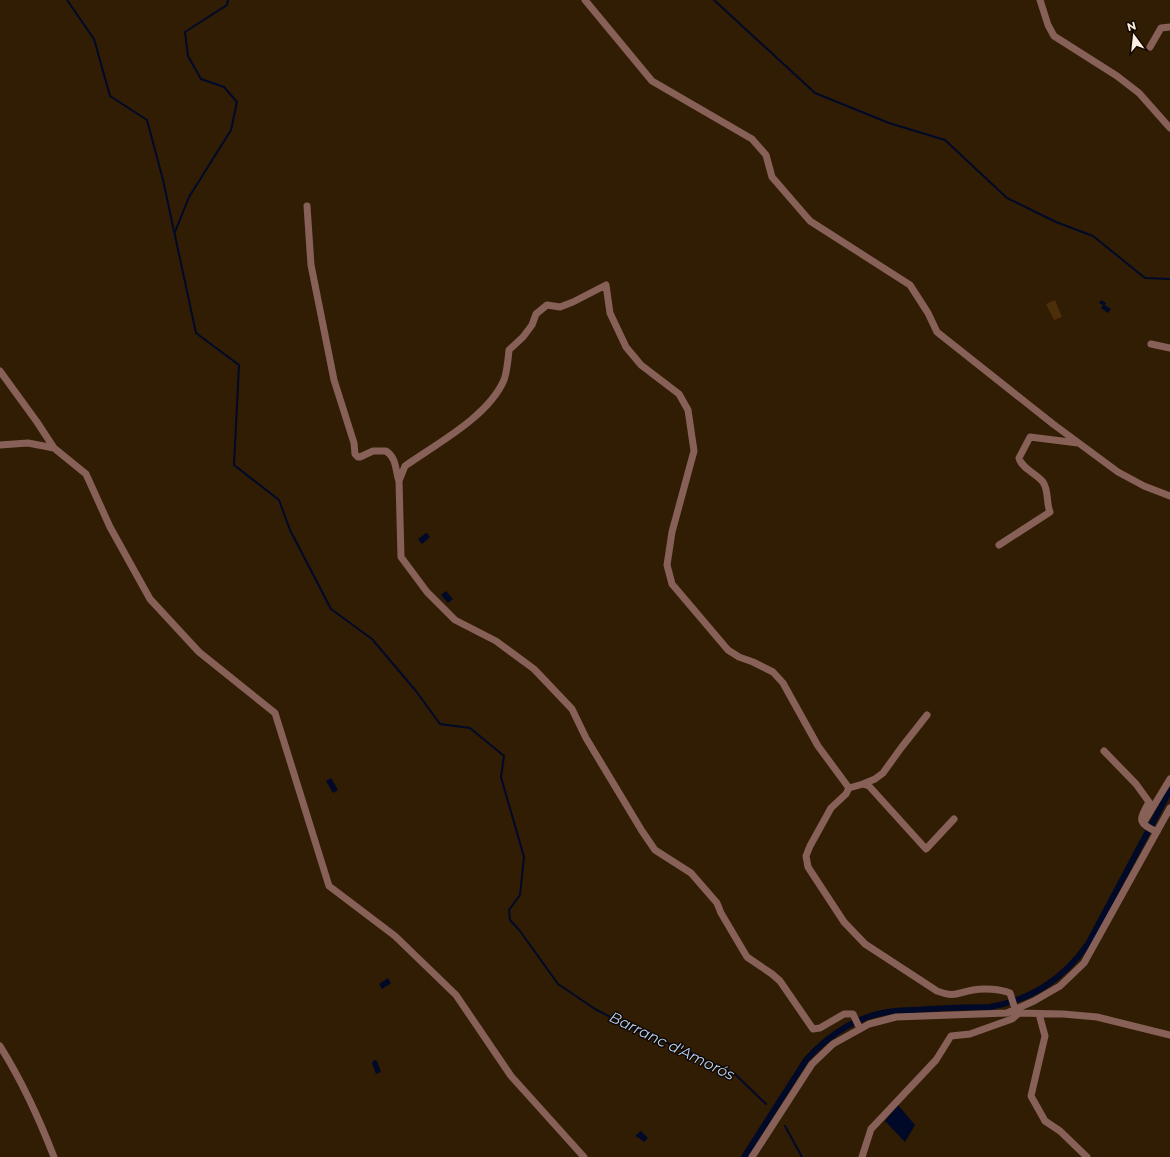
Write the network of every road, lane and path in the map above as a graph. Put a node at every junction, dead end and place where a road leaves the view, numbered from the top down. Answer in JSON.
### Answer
{"nodes":[{"id":1,"x":585,"y":0,"type":"edge"},
{"id":2,"x":1040,"y":0,"type":"edge"},
{"id":3,"x":1170,"y":27,"type":"edge"},
{"id":4,"x":1150,"y":46,"type":"dead end"},
{"id":5,"x":1170,"y":128,"type":"edge"},
{"id":6,"x":307,"y":206,"type":"dead end"},
{"id":7,"x":1151,"y":344,"type":"dead end"},
{"id":8,"x":1170,"y":348,"type":"edge"},
{"id":9,"x":0,"y":371,"type":"edge"},
{"id":10,"x":1079,"y":443,"type":"junction"},
{"id":11,"x":0,"y":445,"type":"edge"},
{"id":12,"x":54,"y":448,"type":"junction"},
{"id":13,"x":399,"y":481,"type":"junction"},
{"id":14,"x":1170,"y":496,"type":"edge"},
{"id":15,"x":999,"y":545,"type":"dead end"},
{"id":16,"x":927,"y":715,"type":"dead end"},
{"id":17,"x":1104,"y":751,"type":"dead end"},
{"id":18,"x":1170,"y":779,"type":"edge"},
{"id":19,"x":862,"y":784,"type":"junction"},
{"id":20,"x":849,"y":788,"type":"junction"},
{"id":21,"x":1170,"y":808,"type":"edge"},
{"id":22,"x":954,"y":819,"type":"dead end"},
{"id":23,"x":1144,"y":825,"type":"junction"},
{"id":24,"x":1157,"y":832,"type":"junction"},
{"id":25,"x":1017,"y":1011,"type":"junction"},
{"id":26,"x":1039,"y":1014,"type":"junction"},
{"id":27,"x":860,"y":1029,"type":"junction"},
{"id":28,"x":1170,"y":1035,"type":"edge"},
{"id":29,"x":0,"y":1046,"type":"edge"},
{"id":30,"x":54,"y":1157,"type":"edge"},
{"id":31,"x":584,"y":1157,"type":"edge"},
{"id":32,"x":752,"y":1157,"type":"edge"},
{"id":33,"x":862,"y":1157,"type":"edge"},
{"id":34,"x":1087,"y":1157,"type":"edge"}],
"edges":[{"from":1,"to":10,"type":"street"},
{"from":2,"to":5,"type":"street"},
{"from":3,"to":4,"type":"street"},
{"from":6,"to":13,"type":"street"},
{"from":7,"to":8,"type":"street"},
{"from":9,"to":12,"type":"street"},
{"from":10,"to":14,"type":"street"},
{"from":10,"to":15,"type":"street"},
{"from":11,"to":12,"type":"street"},
{"from":12,"to":31,"type":"street"},
{"from":13,"to":20,"type":"street"},
{"from":13,"to":27,"type":"street"},
{"from":16,"to":19,"type":"street"},
{"from":17,"to":23,"type":"street"},
{"from":18,"to":23,"type":"street"},
{"from":19,"to":20,"type":"street"},
{"from":19,"to":22,"type":"street"},
{"from":20,"to":25,"type":"street"},
{"from":21,"to":24,"type":"street"},
{"from":23,"to":24,"type":"street"},
{"from":24,"to":25,"type":"street"},
{"from":25,"to":26,"type":"street"},
{"from":25,"to":27,"type":"street"},
{"from":25,"to":33,"type":"street"},
{"from":26,"to":28,"type":"street"},
{"from":26,"to":34,"type":"street"},
{"from":27,"to":32,"type":"street"},
{"from":29,"to":30,"type":"street"}]}
